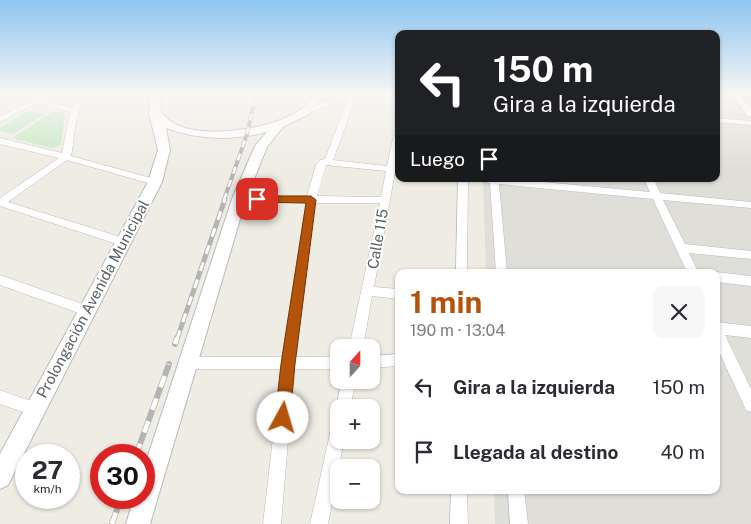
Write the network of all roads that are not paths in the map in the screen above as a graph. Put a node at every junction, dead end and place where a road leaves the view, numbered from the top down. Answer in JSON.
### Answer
{"nodes":[{"id":1,"x":72,"y":118,"type":"edge"},
{"id":2,"x":158,"y":118,"type":"edge"},
{"id":3,"x":160,"y":118,"type":"edge"},
{"id":4,"x":292,"y":118,"type":"edge"},
{"id":5,"x":345,"y":118,"type":"edge"},
{"id":6,"x":720,"y":120,"type":"edge"},
{"id":7,"x":751,"y":123,"type":"edge"},
{"id":8,"x":278,"y":126,"type":"junction"},
{"id":9,"x":0,"y":141,"type":"edge"},
{"id":10,"x":66,"y":157,"type":"junction"},
{"id":11,"x":328,"y":162,"type":"junction"},
{"id":12,"x":395,"y":169,"type":"edge"},
{"id":13,"x":155,"y":182,"type":"junction"},
{"id":14,"x":463,"y":182,"type":"edge"},
{"id":15,"x":491,"y":182,"type":"edge"},
{"id":16,"x":522,"y":182,"type":"edge"},
{"id":17,"x":650,"y":182,"type":"edge"},
{"id":18,"x":656,"y":195,"type":"junction"},
{"id":19,"x":239,"y":199,"type":"junction"},
{"id":20,"x":311,"y":200,"type":"junction"},
{"id":21,"x":385,"y":200,"type":"junction"},
{"id":22,"x":0,"y":203,"type":"edge"},
{"id":23,"x":751,"y":205,"type":"edge"},
{"id":24,"x":124,"y":242,"type":"junction"},
{"id":25,"x":680,"y":248,"type":"junction"},
{"id":26,"x":751,"y":255,"type":"edge"},
{"id":27,"x":462,"y":269,"type":"edge"},
{"id":28,"x":501,"y":269,"type":"edge"},
{"id":29,"x":690,"y":269,"type":"edge"},
{"id":30,"x":720,"y":277,"type":"edge"},
{"id":31,"x":0,"y":280,"type":"edge"},
{"id":32,"x":751,"y":281,"type":"edge"},
{"id":33,"x":368,"y":291,"type":"junction"},
{"id":34,"x":395,"y":294,"type":"edge"},
{"id":35,"x":87,"y":311,"type":"junction"},
{"id":36,"x":720,"y":329,"type":"edge"},
{"id":37,"x":751,"y":332,"type":"edge"},
{"id":38,"x":720,"y":338,"type":"edge"},
{"id":39,"x":358,"y":339,"type":"edge"},
{"id":40,"x":395,"y":360,"type":"edge"},
{"id":41,"x":380,"y":361,"type":"edge"},
{"id":42,"x":189,"y":363,"type":"junction"},
{"id":43,"x":330,"y":363,"type":"edge"},
{"id":44,"x":288,"y":364,"type":"junction"},
{"id":45,"x":0,"y":397,"type":"edge"},
{"id":46,"x":751,"y":405,"type":"edge"},
{"id":47,"x":34,"y":408,"type":"junction"},
{"id":48,"x":335,"y":449,"type":"edge"},
{"id":49,"x":0,"y":477,"type":"edge"},
{"id":50,"x":459,"y":494,"type":"edge"},
{"id":51,"x":516,"y":494,"type":"edge"},
{"id":52,"x":138,"y":524,"type":"edge"},
{"id":53,"x":272,"y":524,"type":"edge"},
{"id":54,"x":319,"y":524,"type":"edge"},
{"id":55,"x":459,"y":524,"type":"edge"},
{"id":56,"x":519,"y":524,"type":"edge"}],
"edges":[{"from":1,"to":10,"type":"street"},
{"from":2,"to":13,"type":"main road","name":"Prolongación Avenida Municipal"},
{"from":3,"to":8,"type":"main road"},
{"from":4,"to":8,"type":"main road"},
{"from":5,"to":11,"type":"street"},
{"from":6,"to":7,"type":"street"},
{"from":8,"to":19,"type":"main road"},
{"from":9,"to":10,"type":"street"},
{"from":10,"to":13,"type":"street"},
{"from":10,"to":22,"type":"street"},
{"from":11,"to":12,"type":"street"},
{"from":11,"to":20,"type":"street"},
{"from":12,"to":21,"type":"street","name":"Calle 115"},
{"from":13,"to":24,"type":"main road","name":"Prolongación Avenida Municipal"},
{"from":14,"to":27,"type":"street"},
{"from":15,"to":28,"type":"street"},
{"from":16,"to":18,"type":"street"},
{"from":17,"to":18,"type":"street"},
{"from":18,"to":23,"type":"street"},
{"from":18,"to":25,"type":"street"},
{"from":19,"to":20,"type":"street"},
{"from":19,"to":42,"type":"main road"},
{"from":20,"to":21,"type":"street"},
{"from":20,"to":44,"type":"street"},
{"from":21,"to":33,"type":"street","name":"Calle 115"},
{"from":22,"to":24,"type":"street"},
{"from":24,"to":35,"type":"main road","name":"Prolongación Avenida Municipal"},
{"from":25,"to":26,"type":"street"},
{"from":25,"to":29,"type":"street"},
{"from":30,"to":32,"type":"street"},
{"from":31,"to":35,"type":"street"},
{"from":33,"to":34,"type":"street"},
{"from":33,"to":39,"type":"street","name":"Calle 115"},
{"from":35,"to":47,"type":"main road","name":"Prolongación Avenida Municipal"},
{"from":36,"to":37,"type":"street"},
{"from":38,"to":46,"type":"street"},
{"from":40,"to":41,"type":"street"},
{"from":42,"to":44,"type":"street"},
{"from":42,"to":52,"type":"main road"},
{"from":43,"to":44,"type":"street"},
{"from":44,"to":53,"type":"street"},
{"from":45,"to":47,"type":"street"},
{"from":47,"to":49,"type":"main road","name":"Prolongación Avenida Municipal"},
{"from":48,"to":54,"type":"street"},
{"from":50,"to":55,"type":"street"},
{"from":51,"to":56,"type":"street"}]}
